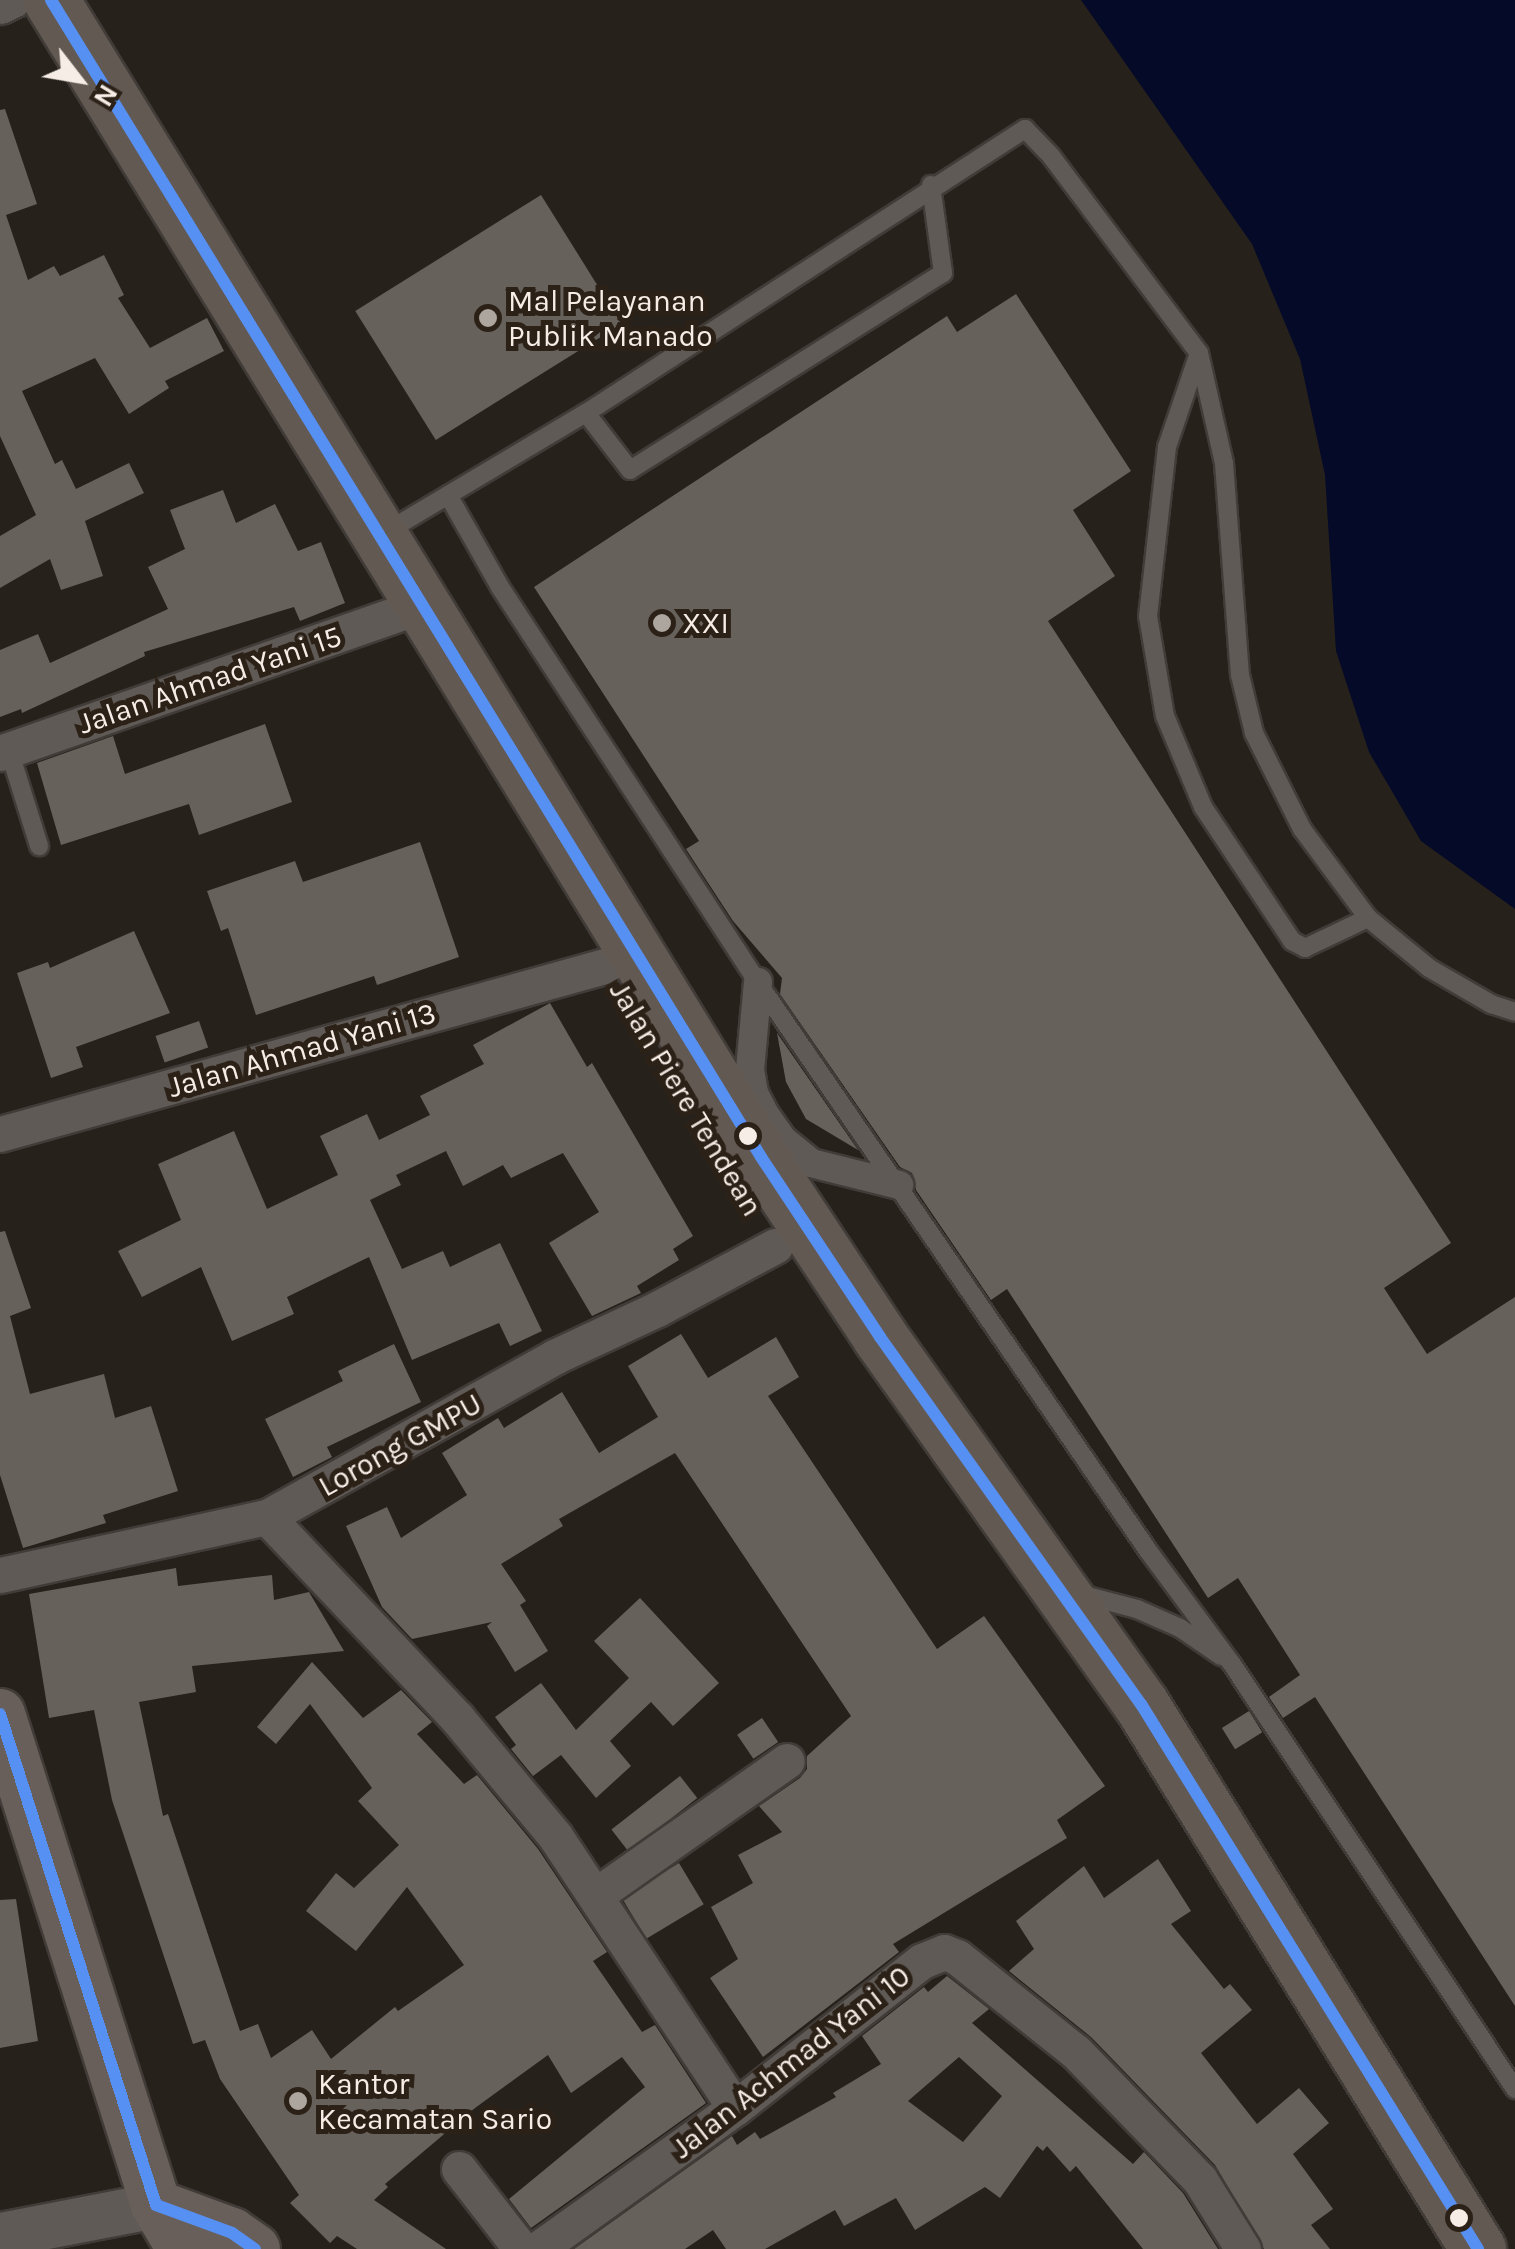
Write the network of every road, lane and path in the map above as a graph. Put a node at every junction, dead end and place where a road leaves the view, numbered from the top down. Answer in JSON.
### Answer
{"nodes":[{"id":1,"x":13,"y":0,"type":"edge"},
{"id":2,"x":51,"y":0,"type":"edge"},
{"id":3,"x":0,"y":6,"type":"edge"},
{"id":4,"x":931,"y":186,"type":"junction"},
{"id":5,"x":1199,"y":353,"type":"junction"},
{"id":6,"x":586,"y":413,"type":"junction"},
{"id":7,"x":448,"y":495,"type":"junction"},
{"id":8,"x":380,"y":535,"type":"junction"},
{"id":9,"x":420,"y":606,"type":"junction"},
{"id":10,"x":6,"y":766,"type":"edge"},
{"id":11,"x":555,"y":820,"type":"junction"},
{"id":12,"x":39,"y":846,"type":"dead end"},
{"id":13,"x":1368,"y":918,"type":"junction"},
{"id":14,"x":604,"y":966,"type":"junction"},
{"id":15,"x":758,"y":982,"type":"junction"},
{"id":16,"x":1515,"y":1012,"type":"edge"},
{"id":17,"x":698,"y":1056,"type":"junction"},
{"id":18,"x":750,"y":1070,"type":"junction"},
{"id":19,"x":0,"y":1134,"type":"edge"},
{"id":20,"x":899,"y":1185,"type":"junction"},
{"id":21,"x":799,"y":1212,"type":"junction"},
{"id":22,"x":267,"y":1518,"type":"junction"},
{"id":23,"x":0,"y":1575,"type":"edge"},
{"id":24,"x":1062,"y":1590,"type":"junction"},
{"id":25,"x":1232,"y":1664,"type":"junction"},
{"id":26,"x":0,"y":1714,"type":"edge"},
{"id":27,"x":787,"y":1761,"type":"dead end"},
{"id":28,"x":596,"y":1895,"type":"junction"},
{"id":29,"x":1515,"y":2089,"type":"edge"},
{"id":30,"x":734,"y":2108,"type":"junction"},
{"id":31,"x":475,"y":2191,"type":"dead end"},
{"id":32,"x":156,"y":2205,"type":"junction"},
{"id":33,"x":17,"y":2238,"type":"edge"},
{"id":34,"x":182,"y":2249,"type":"edge"},
{"id":35,"x":255,"y":2249,"type":"edge"},
{"id":36,"x":522,"y":2249,"type":"edge"},
{"id":37,"x":538,"y":2249,"type":"edge"},
{"id":38,"x":1243,"y":2249,"type":"edge"},
{"id":39,"x":1478,"y":2249,"type":"edge"}],
"edges":[{"from":1,"to":3,"type":"street"},
{"from":2,"to":8,"type":"highway","name":"Jalan Piere Tendean"},
{"from":4,"to":5,"type":"lane"},
{"from":4,"to":6,"type":"lane"},
{"from":4,"to":6,"type":"lane"},
{"from":5,"to":13,"type":"lane"},
{"from":5,"to":13,"type":"lane"},
{"from":6,"to":7,"type":"lane"},
{"from":7,"to":8,"type":"lane"},
{"from":7,"to":15,"type":"lane"},
{"from":8,"to":9,"type":"highway","name":"Jalan Piere Tendean"},
{"from":9,"to":10,"type":"street","name":"Jalan Ahmad Yani 15"},
{"from":9,"to":11,"type":"highway","name":"Jalan Piere Tendean"},
{"from":10,"to":12,"type":"lane"},
{"from":11,"to":14,"type":"highway","name":"Jalan Piere Tendean"},
{"from":11,"to":17,"type":"highway","name":"Jalan Piere Tendean"},
{"from":13,"to":16,"type":"lane"},
{"from":14,"to":19,"type":"street","name":"Jalan Ahmad Yani 13"},
{"from":14,"to":21,"type":"highway","name":"Jalan Piere Tendean"},
{"from":15,"to":18,"type":"street"},
{"from":15,"to":20,"type":"lane"},
{"from":17,"to":18,"type":"street"},
{"from":17,"to":21,"type":"highway","name":"Jalan Piere Tendean"},
{"from":18,"to":21,"type":"street"},
{"from":20,"to":21,"type":"street"},
{"from":20,"to":25,"type":"lane"},
{"from":21,"to":22,"type":"street","name":"Lorong GMPU"},
{"from":21,"to":24,"type":"highway"},
{"from":22,"to":23,"type":"street","name":"Lorong GMPU"},
{"from":22,"to":28,"type":"street"},
{"from":24,"to":25,"type":"lane"},
{"from":24,"to":39,"type":"highway"},
{"from":25,"to":29,"type":"lane"},
{"from":26,"to":32,"type":"main road"},
{"from":27,"to":28,"type":"street"},
{"from":28,"to":30,"type":"street"},
{"from":30,"to":37,"type":"street","name":"Jalan Achmad Yani 10"},
{"from":30,"to":38,"type":"street","name":"Jalan Achmad Yani 10"},
{"from":31,"to":36,"type":"street"},
{"from":32,"to":33,"type":"street"},
{"from":32,"to":34,"type":"main road"},
{"from":32,"to":35,"type":"main road"}]}
